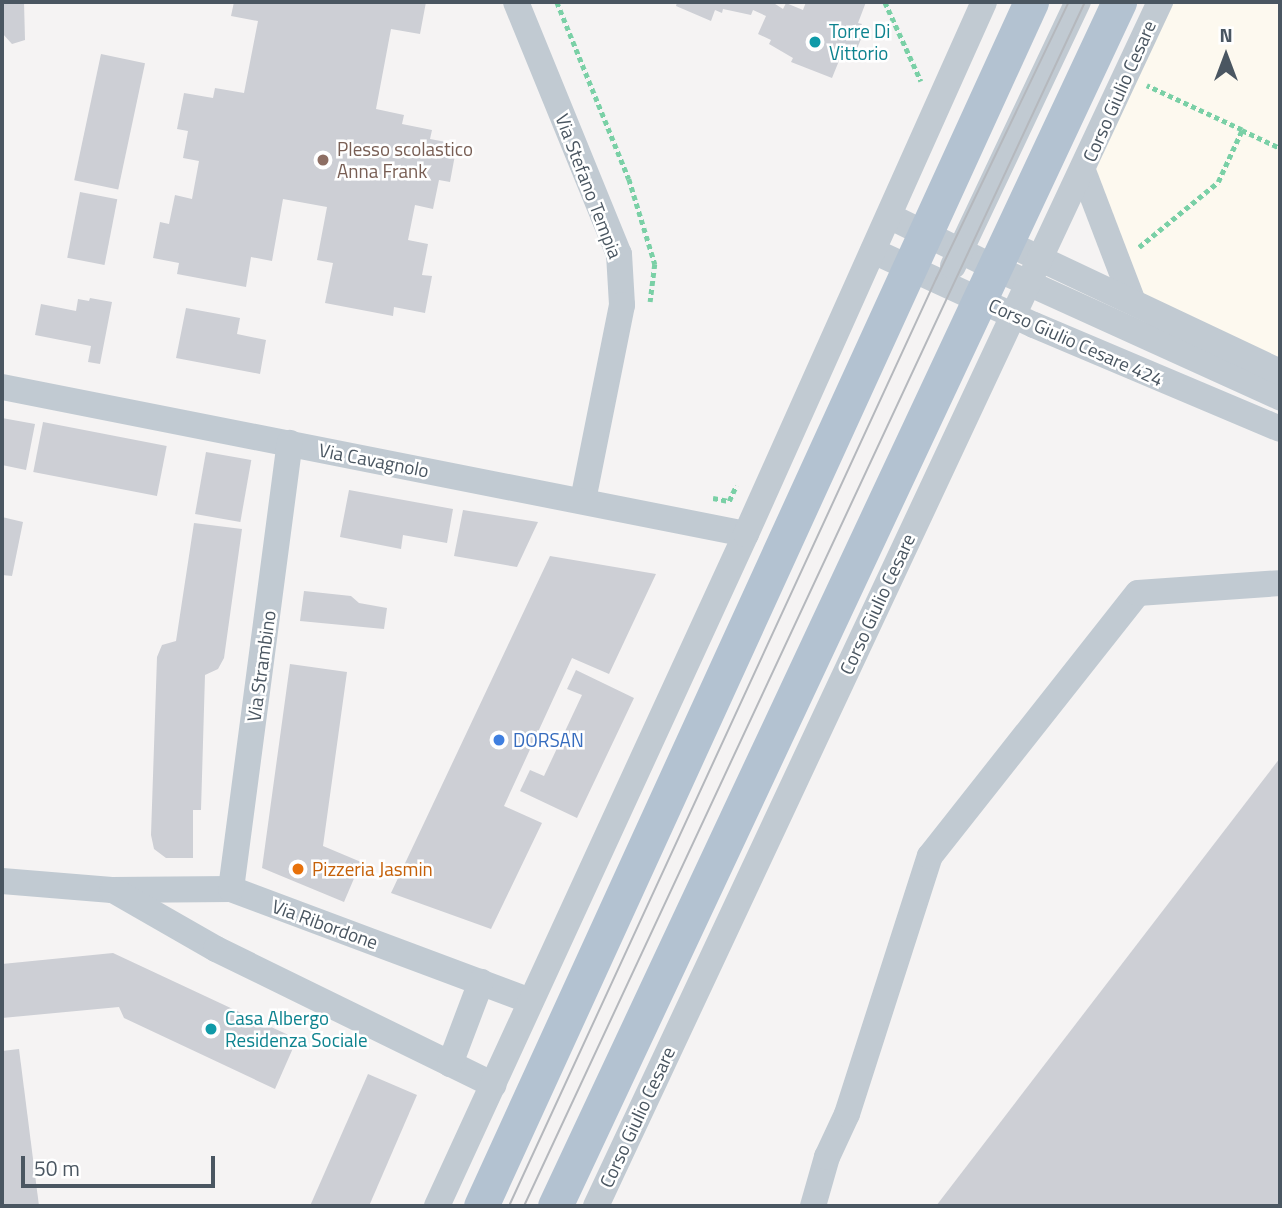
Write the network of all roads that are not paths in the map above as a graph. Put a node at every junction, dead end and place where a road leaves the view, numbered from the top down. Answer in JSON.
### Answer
{"nodes":[{"id":1,"x":516,"y":2,"type":"edge"},
{"id":2,"x":984,"y":2,"type":"edge"},
{"id":3,"x":1031,"y":2,"type":"edge"},
{"id":4,"x":1077,"y":2,"type":"edge"},
{"id":5,"x":1119,"y":2,"type":"edge"},
{"id":6,"x":1160,"y":2,"type":"edge"},
{"id":7,"x":1083,"y":171,"type":"junction"},
{"id":8,"x":889,"y":216,"type":"junction"},
{"id":9,"x":925,"y":233,"type":"junction"},
{"id":10,"x":873,"y":251,"type":"junction"},
{"id":11,"x":960,"y":251,"type":"junction"},
{"id":12,"x":1001,"y":255,"type":"junction"},
{"id":13,"x":1039,"y":257,"type":"junction"},
{"id":14,"x":910,"y":267,"type":"junction"},
{"id":15,"x":944,"y":283,"type":"junction"},
{"id":16,"x":1027,"y":283,"type":"junction"},
{"id":17,"x":1132,"y":299,"type":"junction"},
{"id":18,"x":980,"y":300,"type":"junction"},
{"id":19,"x":1012,"y":315,"type":"junction"},
{"id":20,"x":2,"y":387,"type":"edge"},
{"id":21,"x":1278,"y":389,"type":"edge"},
{"id":22,"x":1280,"y":429,"type":"edge"},
{"id":23,"x":290,"y":443,"type":"junction"},
{"id":24,"x":583,"y":501,"type":"junction"},
{"id":25,"x":746,"y":534,"type":"junction"},
{"id":26,"x":1280,"y":583,"type":"edge"},
{"id":27,"x":606,"y":839,"type":"junction"},
{"id":28,"x":642,"y":855,"type":"junction"},
{"id":29,"x":2,"y":881,"type":"edge"},
{"id":30,"x":231,"y":889,"type":"junction"},
{"id":31,"x":112,"y":890,"type":"junction"},
{"id":32,"x":481,"y":982,"type":"junction"},
{"id":33,"x":531,"y":1001,"type":"junction"},
{"id":34,"x":450,"y":1063,"type":"junction"},
{"id":35,"x":493,"y":1085,"type":"junction"},
{"id":36,"x":437,"y":1206,"type":"edge"},
{"id":37,"x":481,"y":1206,"type":"edge"},
{"id":38,"x":555,"y":1206,"type":"edge"},
{"id":39,"x":596,"y":1206,"type":"edge"},
{"id":40,"x":813,"y":1206,"type":"edge"}],
"edges":[{"from":1,"to":24,"type":"street","name":"Via Stefano Tempia"},
{"from":2,"to":8,"type":"street"},
{"from":3,"to":9,"type":"main road"},
{"from":4,"to":11,"type":"street"},
{"from":5,"to":12,"type":"main road","name":"Corso Giulio Cesare"},
{"from":6,"to":7,"type":"street","name":"Corso Giulio Cesare"},
{"from":7,"to":13,"type":"street","name":"Corso Giulio Cesare"},
{"from":7,"to":17,"type":"street"},
{"from":8,"to":9,"type":"street","name":"Corso Giulio Cesare 424"},
{"from":8,"to":10,"type":"street"},
{"from":9,"to":11,"type":"street","name":"Corso Giulio Cesare 424"},
{"from":9,"to":14,"type":"main road"},
{"from":10,"to":14,"type":"street","name":"Corso Giulio Cesare 424"},
{"from":10,"to":25,"type":"street"},
{"from":11,"to":12,"type":"street","name":"Corso Giulio Cesare 424"},
{"from":11,"to":15,"type":"street"},
{"from":12,"to":13,"type":"street","name":"Corso Giulio Cesare 424"},
{"from":12,"to":16,"type":"street","name":"Corso Giulio Cesare 424"},
{"from":12,"to":18,"type":"main road","name":"Corso Giulio Cesare"},
{"from":13,"to":16,"type":"street","name":"Corso Giulio Cesare"},
{"from":13,"to":17,"type":"street","name":"Corso Giulio Cesare 424"},
{"from":14,"to":15,"type":"street","name":"Corso Giulio Cesare 424"},
{"from":14,"to":28,"type":"main road"},
{"from":15,"to":18,"type":"street","name":"Corso Giulio Cesare 424"},
{"from":16,"to":19,"type":"street","name":"Corso Giulio Cesare"},
{"from":16,"to":21,"type":"street","name":"Corso Giulio Cesare 424"},
{"from":17,"to":21,"type":"street","name":"Corso Giulio Cesare 424"},
{"from":18,"to":19,"type":"street","name":"Corso Giulio Cesare 424"},
{"from":18,"to":38,"type":"main road","name":"Corso Giulio Cesare"},
{"from":19,"to":22,"type":"street","name":"Corso Giulio Cesare 424"},
{"from":19,"to":39,"type":"street","name":"Corso Giulio Cesare"},
{"from":20,"to":23,"type":"street","name":"Via Cavagnolo"},
{"from":23,"to":24,"type":"street","name":"Via Cavagnolo"},
{"from":23,"to":30,"type":"street","name":"Via Strambino"},
{"from":24,"to":25,"type":"street","name":"Via Cavagnolo"},
{"from":25,"to":27,"type":"street"},
{"from":26,"to":40,"type":"street"},
{"from":27,"to":28,"type":"street"},
{"from":27,"to":33,"type":"street"},
{"from":28,"to":37,"type":"main road"},
{"from":29,"to":31,"type":"street","name":"Via Ribordone"},
{"from":30,"to":31,"type":"street","name":"Via Ribordone"},
{"from":30,"to":32,"type":"street","name":"Via Ribordone"},
{"from":31,"to":34,"type":"street","name":"Via Ribordone"},
{"from":32,"to":33,"type":"street","name":"Via Ribordone"},
{"from":32,"to":34,"type":"street"},
{"from":33,"to":35,"type":"street"},
{"from":34,"to":35,"type":"street","name":"Via Ribordone"},
{"from":35,"to":36,"type":"street"}]}
